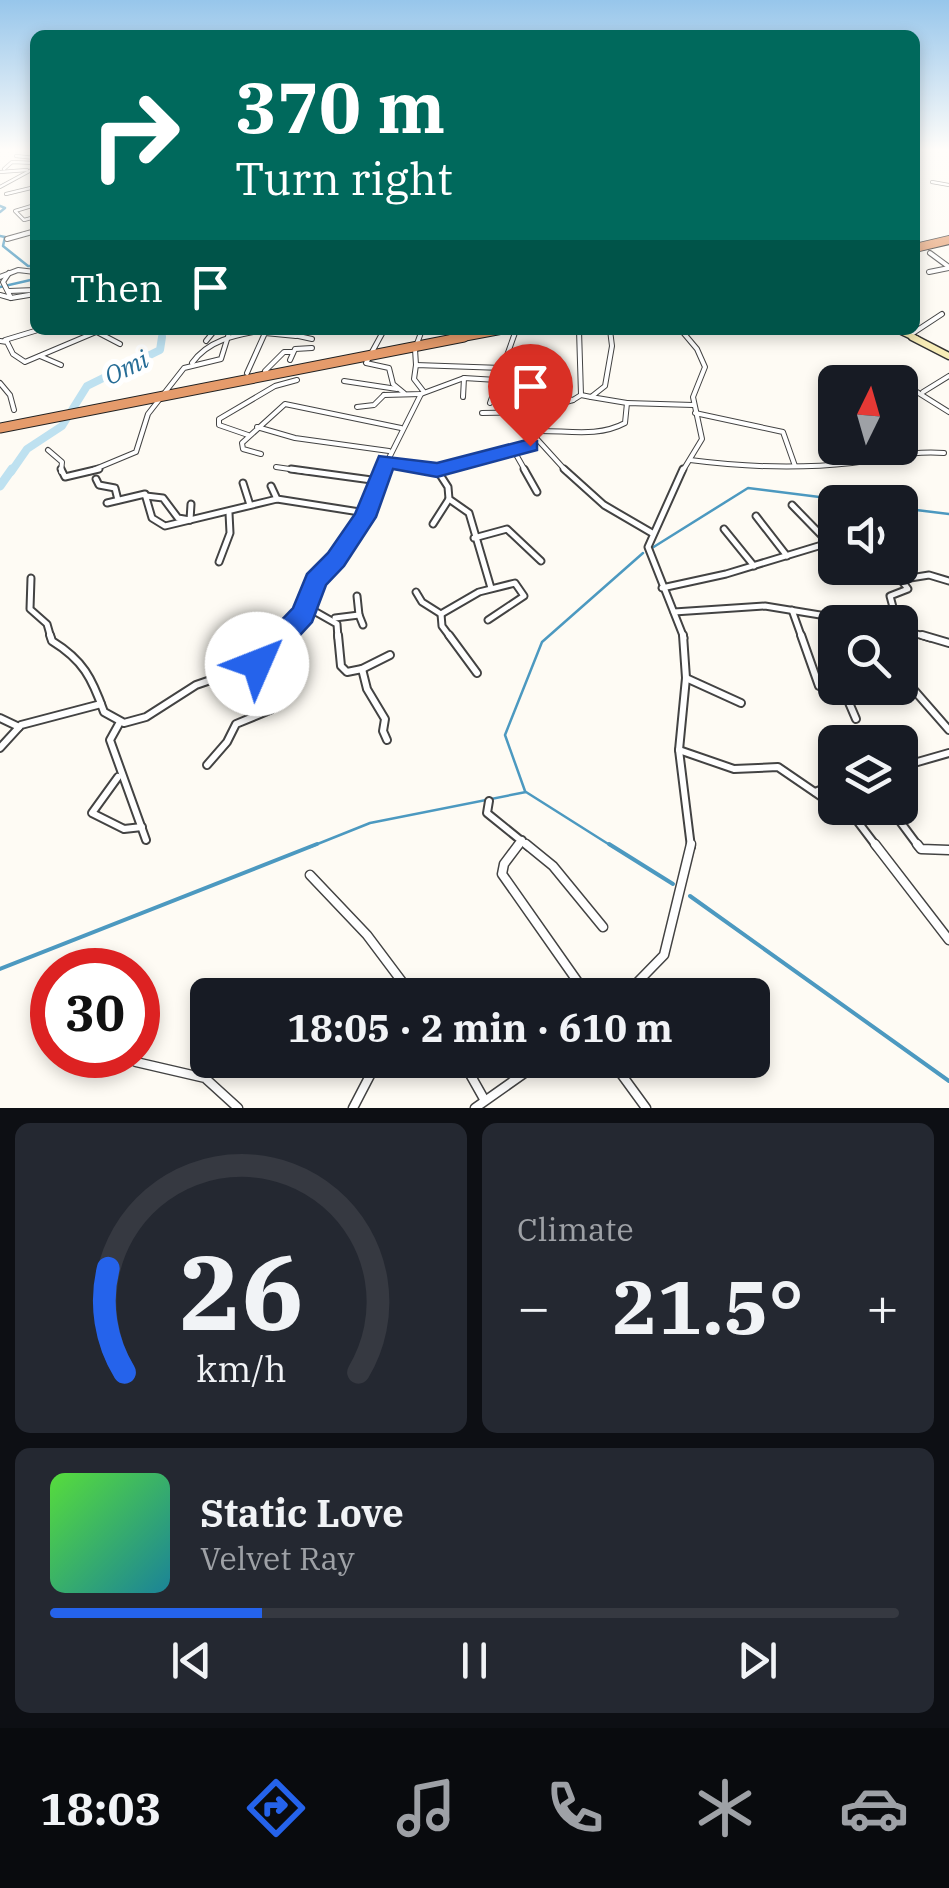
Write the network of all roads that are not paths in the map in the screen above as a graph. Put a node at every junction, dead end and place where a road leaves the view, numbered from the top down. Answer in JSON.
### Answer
{"nodes":[{"id":1,"x":30,"y":206,"type":"edge"},
{"id":2,"x":30,"y":218,"type":"edge"},
{"id":3,"x":30,"y":232,"type":"edge"},
{"id":4,"x":7,"y":238,"type":"dead end"},
{"id":5,"x":949,"y":240,"type":"edge"},
{"id":6,"x":920,"y":247,"type":"edge"},
{"id":7,"x":930,"y":253,"type":"dead end"},
{"id":8,"x":949,"y":268,"type":"edge"},
{"id":9,"x":30,"y":271,"type":"edge"},
{"id":10,"x":929,"y":272,"type":"dead end"},
{"id":11,"x":1,"y":280,"type":"edge"},
{"id":12,"x":9,"y":291,"type":"junction"},
{"id":13,"x":30,"y":292,"type":"edge"},
{"id":14,"x":30,"y":293,"type":"edge"},
{"id":15,"x":0,"y":295,"type":"edge"},
{"id":16,"x":11,"y":298,"type":"junction"},
{"id":17,"x":942,"y":314,"type":"dead end"},
{"id":18,"x":920,"y":329,"type":"edge"},
{"id":19,"x":30,"y":332,"type":"edge"},
{"id":20,"x":86,"y":335,"type":"edge"},
{"id":21,"x":103,"y":335,"type":"edge"},
{"id":22,"x":211,"y":335,"type":"edge"},
{"id":23,"x":226,"y":335,"type":"edge"},
{"id":24,"x":229,"y":335,"type":"edge"},
{"id":25,"x":263,"y":335,"type":"edge"},
{"id":26,"x":294,"y":335,"type":"edge"},
{"id":27,"x":306,"y":335,"type":"edge"},
{"id":28,"x":381,"y":335,"type":"edge"},
{"id":29,"x":420,"y":335,"type":"edge"},
{"id":30,"x":474,"y":335,"type":"edge"},
{"id":31,"x":514,"y":335,"type":"edge"},
{"id":32,"x":578,"y":335,"type":"edge"},
{"id":33,"x":611,"y":335,"type":"edge"},
{"id":34,"x":684,"y":335,"type":"edge"},
{"id":35,"x":910,"y":336,"type":"edge"},
{"id":36,"x":2,"y":340,"type":"edge"},
{"id":37,"x":312,"y":340,"type":"dead end"},
{"id":38,"x":206,"y":341,"type":"dead end"},
{"id":39,"x":120,"y":344,"type":"dead end"},
{"id":40,"x":312,"y":348,"type":"dead end"},
{"id":41,"x":289,"y":352,"type":"junction"},
{"id":42,"x":40,"y":356,"type":"junction"},
{"id":43,"x":949,"y":356,"type":"edge"},
{"id":44,"x":290,"y":360,"type":"dead end"},
{"id":45,"x":191,"y":364,"type":"junction"},
{"id":46,"x":416,"y":364,"type":"junction"},
{"id":47,"x":60,"y":366,"type":"dead end"},
{"id":48,"x":502,"y":368,"type":"junction"},
{"id":49,"x":949,"y":376,"type":"edge"},
{"id":50,"x":464,"y":378,"type":"junction"},
{"id":51,"x":296,"y":380,"type":"dead end"},
{"id":52,"x":497,"y":380,"type":"junction"},
{"id":53,"x":344,"y":381,"type":"dead end"},
{"id":54,"x":0,"y":384,"type":"edge"},
{"id":55,"x":389,"y":389,"type":"junction"},
{"id":56,"x":918,"y":389,"type":"edge"},
{"id":57,"x":402,"y":392,"type":"junction"},
{"id":58,"x":923,"y":392,"type":"junction"},
{"id":59,"x":423,"y":393,"type":"junction"},
{"id":60,"x":384,"y":395,"type":"junction"},
{"id":61,"x":580,"y":395,"type":"junction"},
{"id":62,"x":591,"y":396,"type":"junction"},
{"id":63,"x":463,"y":397,"type":"dead end"},
{"id":64,"x":573,"y":400,"type":"junction"},
{"id":65,"x":627,"y":402,"type":"junction"},
{"id":66,"x":490,"y":403,"type":"dead end"},
{"id":67,"x":357,"y":407,"type":"dead end"},
{"id":68,"x":694,"y":409,"type":"junction"},
{"id":69,"x":14,"y":410,"type":"dead end"},
{"id":70,"x":532,"y":412,"type":"junction"},
{"id":71,"x":949,"y":412,"type":"edge"},
{"id":72,"x":482,"y":413,"type":"dead end"},
{"id":73,"x":257,"y":427,"type":"junction"},
{"id":74,"x":0,"y":428,"type":"edge"},
{"id":75,"x":401,"y":428,"type":"junction"},
{"id":76,"x":534,"y":431,"type":"junction"},
{"id":77,"x":248,"y":435,"type":"junction"},
{"id":78,"x":537,"y":439,"type":"junction"},
{"id":79,"x":48,"y":450,"type":"dead end"},
{"id":80,"x":389,"y":450,"type":"junction"},
{"id":81,"x":514,"y":451,"type":"junction"},
{"id":82,"x":944,"y":453,"type":"dead end"},
{"id":83,"x":261,"y":454,"type":"dead end"},
{"id":84,"x":386,"y":460,"type":"junction"},
{"id":85,"x":690,"y":460,"type":"junction"},
{"id":86,"x":795,"y":466,"type":"junction"},
{"id":87,"x":276,"y":467,"type":"dead end"},
{"id":88,"x":437,"y":470,"type":"junction"},
{"id":89,"x":96,"y":479,"type":"dead end"},
{"id":90,"x":379,"y":481,"type":"junction"},
{"id":91,"x":243,"y":483,"type":"dead end"},
{"id":92,"x":271,"y":486,"type":"dead end"},
{"id":93,"x":537,"y":492,"type":"dead end"},
{"id":94,"x":146,"y":496,"type":"junction"},
{"id":95,"x":277,"y":499,"type":"junction"},
{"id":96,"x":118,"y":500,"type":"junction"},
{"id":97,"x":449,"y":500,"type":"junction"},
{"id":98,"x":108,"y":504,"type":"dead end"},
{"id":99,"x":191,"y":504,"type":"dead end"},
{"id":100,"x":250,"y":505,"type":"junction"},
{"id":101,"x":792,"y":505,"type":"dead end"},
{"id":102,"x":366,"y":513,"type":"junction"},
{"id":103,"x":229,"y":514,"type":"junction"},
{"id":104,"x":756,"y":516,"type":"dead end"},
{"id":105,"x":194,"y":521,"type":"junction"},
{"id":106,"x":433,"y":524,"type":"dead end"},
{"id":107,"x":724,"y":529,"type":"dead end"},
{"id":108,"x":818,"y":529,"type":"edge"},
{"id":109,"x":652,"y":533,"type":"junction"},
{"id":110,"x":474,"y":538,"type":"junction"},
{"id":111,"x":818,"y":546,"type":"edge"},
{"id":112,"x":787,"y":556,"type":"junction"},
{"id":113,"x":540,"y":561,"type":"dead end"},
{"id":114,"x":219,"y":562,"type":"dead end"},
{"id":115,"x":754,"y":566,"type":"junction"},
{"id":116,"x":918,"y":576,"type":"edge"},
{"id":117,"x":31,"y":578,"type":"dead end"},
{"id":118,"x":949,"y":581,"type":"edge"},
{"id":119,"x":905,"y":585,"type":"edge"},
{"id":120,"x":490,"y":588,"type":"junction"},
{"id":121,"x":662,"y":588,"type":"junction"},
{"id":122,"x":416,"y":592,"type":"dead end"},
{"id":123,"x":358,"y":596,"type":"dead end"},
{"id":124,"x":892,"y":605,"type":"edge"},
{"id":125,"x":307,"y":607,"type":"junction"},
{"id":126,"x":792,"y":610,"type":"junction"},
{"id":127,"x":674,"y":612,"type":"junction"},
{"id":128,"x":441,"y":614,"type":"junction"},
{"id":129,"x":818,"y":614,"type":"edge"},
{"id":130,"x":359,"y":615,"type":"junction"},
{"id":131,"x":332,"y":619,"type":"junction"},
{"id":132,"x":488,"y":620,"type":"dead end"},
{"id":133,"x":363,"y":626,"type":"dead end"},
{"id":134,"x":918,"y":632,"type":"edge"},
{"id":135,"x":949,"y":643,"type":"edge"},
{"id":136,"x":390,"y":656,"type":"dead end"},
{"id":137,"x":257,"y":664,"type":"junction"},
{"id":138,"x":362,"y":669,"type":"junction"},
{"id":139,"x":478,"y":673,"type":"dead end"},
{"id":140,"x":686,"y":678,"type":"junction"},
{"id":141,"x":918,"y":695,"type":"edge"},
{"id":142,"x":741,"y":703,"type":"dead end"},
{"id":143,"x":101,"y":704,"type":"junction"},
{"id":144,"x":0,"y":718,"type":"edge"},
{"id":145,"x":856,"y":719,"type":"dead end"},
{"id":146,"x":120,"y":722,"type":"junction"},
{"id":147,"x":19,"y":727,"type":"junction"},
{"id":148,"x":949,"y":730,"type":"edge"},
{"id":149,"x":387,"y":740,"type":"dead end"},
{"id":150,"x":0,"y":748,"type":"edge"},
{"id":151,"x":679,"y":750,"type":"junction"},
{"id":152,"x":949,"y":752,"type":"edge"},
{"id":153,"x":918,"y":761,"type":"edge"},
{"id":154,"x":207,"y":765,"type":"dead end"},
{"id":155,"x":118,"y":777,"type":"junction"},
{"id":156,"x":818,"y":791,"type":"edge"},
{"id":157,"x":815,"y":792,"type":"junction"},
{"id":158,"x":818,"y":794,"type":"edge"},
{"id":159,"x":490,"y":801,"type":"dead end"},
{"id":160,"x":860,"y":825,"type":"edge"},
{"id":161,"x":903,"y":825,"type":"edge"},
{"id":162,"x":142,"y":826,"type":"junction"},
{"id":163,"x":146,"y":840,"type":"dead end"},
{"id":164,"x":522,"y":840,"type":"junction"},
{"id":165,"x":949,"y":850,"type":"edge"},
{"id":166,"x":310,"y":875,"type":"dead end"},
{"id":167,"x":604,"y":926,"type":"dead end"},
{"id":168,"x":949,"y":940,"type":"edge"},
{"id":169,"x":399,"y":978,"type":"edge"},
{"id":170,"x":576,"y":978,"type":"edge"},
{"id":171,"x":641,"y":978,"type":"edge"},
{"id":172,"x":160,"y":1064,"type":"edge"},
{"id":173,"x":369,"y":1078,"type":"edge"},
{"id":174,"x":472,"y":1078,"type":"edge"},
{"id":175,"x":516,"y":1078,"type":"edge"},
{"id":176,"x":624,"y":1078,"type":"edge"},
{"id":177,"x":484,"y":1099,"type":"junction"},
{"id":178,"x":238,"y":1108,"type":"edge"},
{"id":179,"x":353,"y":1108,"type":"edge"},
{"id":180,"x":475,"y":1108,"type":"edge"},
{"id":181,"x":646,"y":1108,"type":"edge"}],
"edges":[{"from":1,"to":2,"type":"street"},
{"from":3,"to":4,"type":"street"},
{"from":5,"to":6,"type":"highway"},
{"from":7,"to":8,"type":"street"},
{"from":8,"to":10,"type":"street"},
{"from":9,"to":11,"type":"street"},
{"from":11,"to":12,"type":"street"},
{"from":12,"to":13,"type":"street"},
{"from":12,"to":16,"type":"street"},
{"from":14,"to":16,"type":"street"},
{"from":15,"to":16,"type":"street"},
{"from":17,"to":18,"type":"street"},
{"from":19,"to":36,"type":"street"},
{"from":20,"to":42,"type":"street"},
{"from":21,"to":39,"type":"street"},
{"from":22,"to":38,"type":"street"},
{"from":23,"to":45,"type":"street"},
{"from":24,"to":45,"type":"street"},
{"from":25,"to":41,"type":"street"},
{"from":26,"to":41,"type":"street"},
{"from":27,"to":37,"type":"street"},
{"from":28,"to":57,"type":"street"},
{"from":29,"to":46,"type":"street"},
{"from":30,"to":74,"type":"highway"},
{"from":31,"to":48,"type":"street"},
{"from":32,"to":61,"type":"street"},
{"from":33,"to":62,"type":"street"},
{"from":34,"to":68,"type":"street"},
{"from":35,"to":43,"type":"main road"},
{"from":36,"to":42,"type":"street"},
{"from":40,"to":41,"type":"street"},
{"from":41,"to":44,"type":"street"},
{"from":42,"to":47,"type":"street"},
{"from":45,"to":79,"type":"street"},
{"from":46,"to":48,"type":"street"},
{"from":46,"to":59,"type":"street"},
{"from":48,"to":52,"type":"street"},
{"from":49,"to":58,"type":"street"},
{"from":50,"to":52,"type":"street"},
{"from":50,"to":59,"type":"street"},
{"from":50,"to":63,"type":"street"},
{"from":51,"to":77,"type":"street"},
{"from":52,"to":64,"type":"street"},
{"from":52,"to":66,"type":"street"},
{"from":53,"to":55,"type":"street"},
{"from":54,"to":69,"type":"street"},
{"from":55,"to":57,"type":"street"},
{"from":55,"to":60,"type":"street"},
{"from":56,"to":58,"type":"street"},
{"from":57,"to":59,"type":"street"},
{"from":57,"to":60,"type":"street"},
{"from":58,"to":71,"type":"street"},
{"from":59,"to":75,"type":"street"},
{"from":60,"to":67,"type":"street"},
{"from":61,"to":62,"type":"street"},
{"from":61,"to":64,"type":"street"},
{"from":62,"to":64,"type":"street"},
{"from":62,"to":65,"type":"street"},
{"from":64,"to":70,"type":"street"},
{"from":65,"to":68,"type":"street"},
{"from":65,"to":76,"type":"street"},
{"from":68,"to":85,"type":"street"},
{"from":68,"to":86,"type":"street"},
{"from":70,"to":72,"type":"street"},
{"from":70,"to":76,"type":"street"},
{"from":73,"to":75,"type":"street"},
{"from":73,"to":77,"type":"street"},
{"from":73,"to":80,"type":"street"},
{"from":75,"to":80,"type":"street"},
{"from":76,"to":78,"type":"street"},
{"from":77,"to":83,"type":"street"},
{"from":78,"to":81,"type":"street"},
{"from":78,"to":109,"type":"street"},
{"from":80,"to":84,"type":"street"},
{"from":81,"to":88,"type":"street"},
{"from":81,"to":93,"type":"street"},
{"from":82,"to":86,"type":"street"},
{"from":84,"to":88,"type":"street"},
{"from":84,"to":90,"type":"street"},
{"from":85,"to":86,"type":"street"},
{"from":85,"to":109,"type":"street"},
{"from":87,"to":90,"type":"street"},
{"from":88,"to":97,"type":"street"},
{"from":89,"to":96,"type":"street"},
{"from":90,"to":102,"type":"street"},
{"from":91,"to":100,"type":"street"},
{"from":92,"to":95,"type":"street"},
{"from":94,"to":96,"type":"street"},
{"from":94,"to":105,"type":"street"},
{"from":94,"to":105,"type":"street"},
{"from":95,"to":100,"type":"street"},
{"from":95,"to":102,"type":"street"},
{"from":96,"to":98,"type":"street"},
{"from":97,"to":106,"type":"street"},
{"from":97,"to":110,"type":"street"},
{"from":99,"to":105,"type":"street"},
{"from":100,"to":103,"type":"street"},
{"from":101,"to":108,"type":"street"},
{"from":102,"to":125,"type":"street"},
{"from":103,"to":105,"type":"street"},
{"from":103,"to":114,"type":"street"},
{"from":104,"to":112,"type":"street"},
{"from":107,"to":115,"type":"street"},
{"from":109,"to":121,"type":"street"},
{"from":110,"to":113,"type":"street"},
{"from":110,"to":120,"type":"street"},
{"from":111,"to":112,"type":"street"},
{"from":112,"to":115,"type":"street"},
{"from":115,"to":121,"type":"street"},
{"from":116,"to":118,"type":"street"},
{"from":117,"to":143,"type":"street"},
{"from":119,"to":124,"type":"street"},
{"from":120,"to":128,"type":"street"},
{"from":120,"to":132,"type":"street"},
{"from":121,"to":127,"type":"street"},
{"from":122,"to":128,"type":"street"},
{"from":123,"to":130,"type":"street"},
{"from":125,"to":131,"type":"street"},
{"from":125,"to":137,"type":"street"},
{"from":126,"to":127,"type":"street"},
{"from":126,"to":129,"type":"street"},
{"from":126,"to":145,"type":"street"},
{"from":127,"to":140,"type":"street"},
{"from":128,"to":139,"type":"street"},
{"from":130,"to":131,"type":"street"},
{"from":130,"to":133,"type":"street"},
{"from":131,"to":138,"type":"street"},
{"from":134,"to":135,"type":"street"},
{"from":136,"to":138,"type":"street"},
{"from":137,"to":146,"type":"street"},
{"from":137,"to":154,"type":"street"},
{"from":138,"to":149,"type":"street"},
{"from":140,"to":142,"type":"street"},
{"from":140,"to":151,"type":"street"},
{"from":141,"to":148,"type":"street"},
{"from":143,"to":146,"type":"street"},
{"from":143,"to":147,"type":"street"},
{"from":144,"to":147,"type":"street"},
{"from":146,"to":155,"type":"street"},
{"from":147,"to":150,"type":"street"},
{"from":151,"to":157,"type":"street"},
{"from":151,"to":171,"type":"street"},
{"from":152,"to":153,"type":"street"},
{"from":155,"to":162,"type":"street"},
{"from":155,"to":162,"type":"street"},
{"from":156,"to":157,"type":"street"},
{"from":157,"to":158,"type":"street"},
{"from":159,"to":164,"type":"street"},
{"from":160,"to":168,"type":"street"},
{"from":161,"to":165,"type":"street"},
{"from":162,"to":163,"type":"street"},
{"from":164,"to":167,"type":"street"},
{"from":164,"to":170,"type":"street"},
{"from":166,"to":169,"type":"street"},
{"from":172,"to":178,"type":"street"},
{"from":173,"to":179,"type":"street"},
{"from":174,"to":177,"type":"street"},
{"from":175,"to":177,"type":"street"},
{"from":176,"to":181,"type":"street"},
{"from":177,"to":180,"type":"street"}]}
